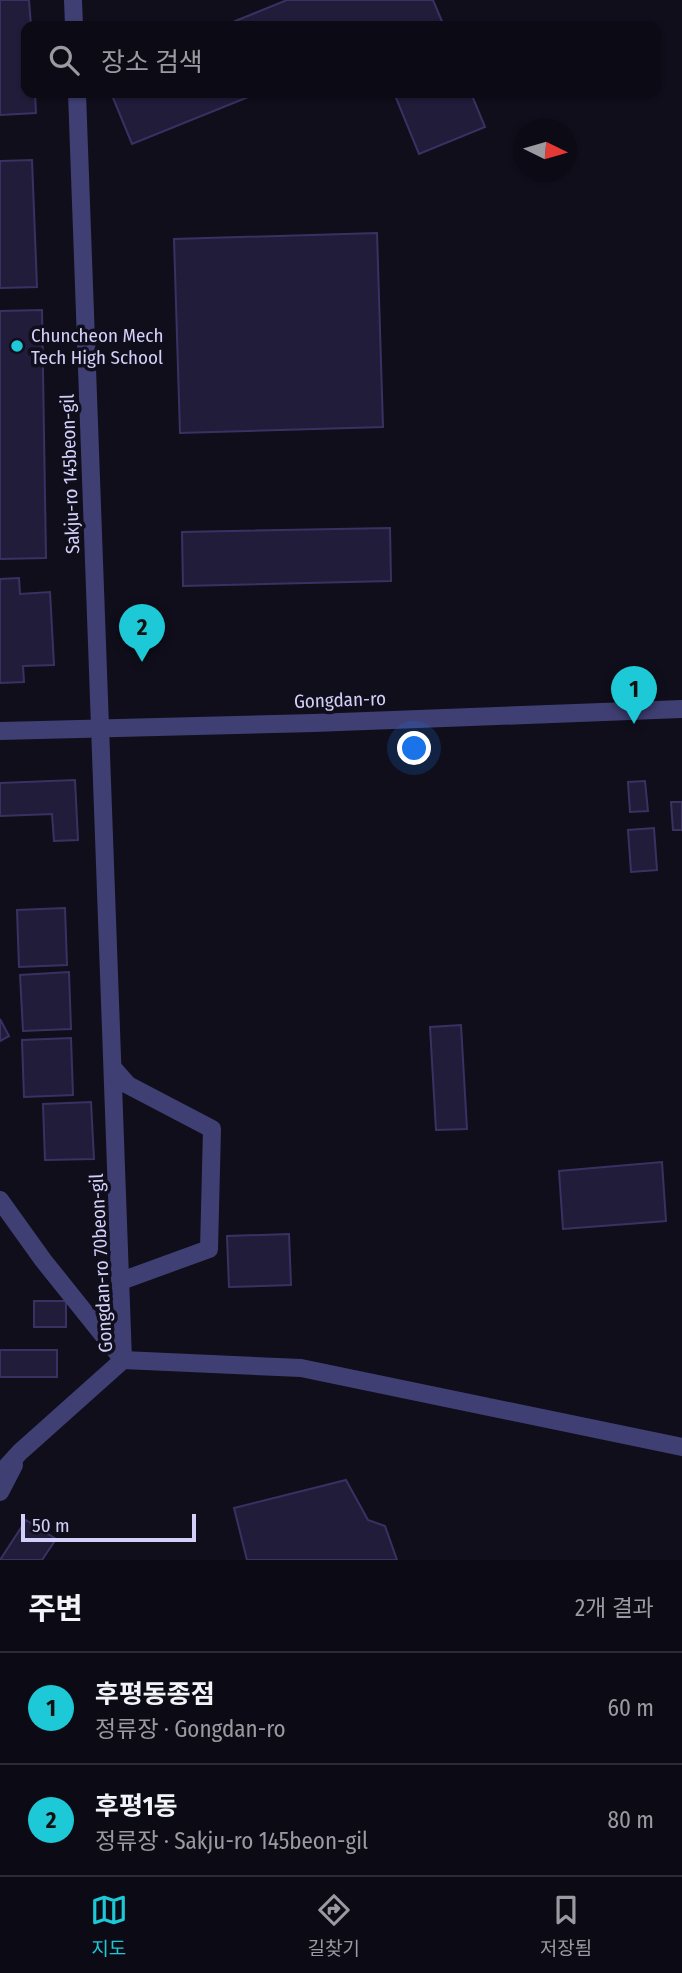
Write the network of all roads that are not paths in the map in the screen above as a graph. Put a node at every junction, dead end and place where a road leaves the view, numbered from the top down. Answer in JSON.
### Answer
{"nodes":[{"id":1,"x":73,"y":0,"type":"edge"},
{"id":2,"x":74,"y":21,"type":"edge"},
{"id":3,"x":77,"y":98,"type":"edge"},
{"id":4,"x":682,"y":709,"type":"edge"},
{"id":5,"x":100,"y":727,"type":"junction"},
{"id":6,"x":0,"y":731,"type":"edge"},
{"id":7,"x":113,"y":1068,"type":"junction"},
{"id":8,"x":0,"y":1200,"type":"edge"},
{"id":9,"x":121,"y":1281,"type":"junction"},
{"id":10,"x":124,"y":1360,"type":"junction"},
{"id":11,"x":682,"y":1447,"type":"edge"},
{"id":12,"x":20,"y":1452,"type":"junction"},
{"id":13,"x":0,"y":1474,"type":"edge"},
{"id":14,"x":0,"y":1492,"type":"edge"}],
"edges":[{"from":1,"to":2,"type":"street"},
{"from":3,"to":5,"type":"street","name":"Sakju-ro 145beon-gil"},
{"from":4,"to":5,"type":"street","name":"Gongdan-ro"},
{"from":5,"to":6,"type":"street","name":"Gongdan-ro"},
{"from":5,"to":7,"type":"street","name":"Gongdan-ro 70beon-gil"},
{"from":7,"to":9,"type":"street","name":"Gongdan-ro 70beon-gil"},
{"from":7,"to":9,"type":"street"},
{"from":8,"to":10,"type":"street"},
{"from":9,"to":10,"type":"street","name":"Gongdan-ro 70beon-gil"},
{"from":10,"to":11,"type":"street","name":"Gongdan-ro 70beon-gil"},
{"from":10,"to":12,"type":"street"},
{"from":12,"to":13,"type":"street"},
{"from":12,"to":14,"type":"street"}]}
